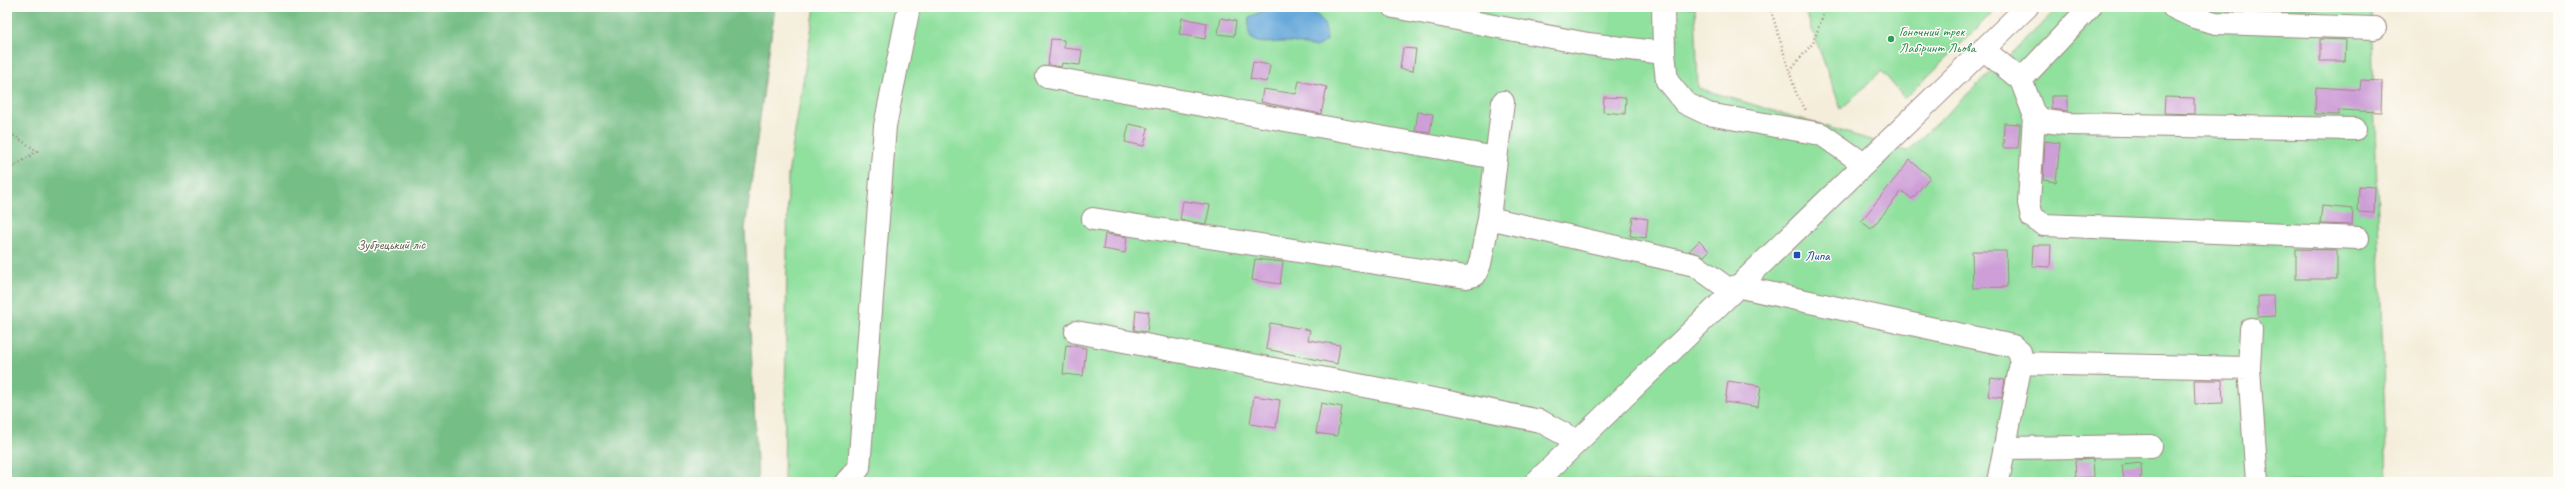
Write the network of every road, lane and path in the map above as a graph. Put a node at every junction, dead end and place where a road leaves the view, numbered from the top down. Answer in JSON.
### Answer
{"nodes":[{"id":1,"x":909,"y":7,"type":"edge"},
{"id":2,"x":1394,"y":7,"type":"edge"},
{"id":3,"x":1663,"y":7,"type":"edge"},
{"id":4,"x":1770,"y":7,"type":"edge"},
{"id":5,"x":1826,"y":7,"type":"edge"},
{"id":6,"x":2027,"y":7,"type":"edge"},
{"id":7,"x":2090,"y":7,"type":"edge"},
{"id":8,"x":2173,"y":7,"type":"edge"},
{"id":9,"x":2375,"y":28,"type":"dead end"},
{"id":10,"x":1983,"y":49,"type":"junction"},
{"id":11,"x":1664,"y":53,"type":"junction"},
{"id":12,"x":1790,"y":70,"type":"junction"},
{"id":13,"x":1047,"y":77,"type":"dead end"},
{"id":14,"x":2020,"y":80,"type":"junction"},
{"id":15,"x":1502,"y":102,"type":"dead end"},
{"id":16,"x":2034,"y":114,"type":"junction"},
{"id":17,"x":2355,"y":129,"type":"dead end"},
{"id":18,"x":7,"y":131,"type":"edge"},
{"id":19,"x":1821,"y":134,"type":"junction"},
{"id":20,"x":1496,"y":158,"type":"junction"},
{"id":21,"x":1864,"y":164,"type":"junction"},
{"id":22,"x":7,"y":171,"type":"edge"},
{"id":23,"x":1489,"y":218,"type":"junction"},
{"id":24,"x":1092,"y":219,"type":"dead end"},
{"id":25,"x":2358,"y":238,"type":"dead end"},
{"id":26,"x":1733,"y":289,"type":"junction"},
{"id":27,"x":2251,"y":329,"type":"dead end"},
{"id":28,"x":1076,"y":332,"type":"dead end"},
{"id":29,"x":2021,"y":363,"type":"junction"},
{"id":30,"x":2249,"y":368,"type":"junction"},
{"id":31,"x":1577,"y":441,"type":"junction"},
{"id":32,"x":2151,"y":446,"type":"dead end"},
{"id":33,"x":2005,"y":448,"type":"junction"},
{"id":34,"x":1541,"y":481,"type":"edge"},
{"id":35,"x":846,"y":482,"type":"edge"},
{"id":36,"x":1998,"y":482,"type":"edge"},
{"id":37,"x":2258,"y":482,"type":"edge"}],
"edges":[{"from":1,"to":35,"type":"street"},
{"from":2,"to":11,"type":"street"},
{"from":3,"to":11,"type":"street"},
{"from":4,"to":12,"type":"path"},
{"from":5,"to":12,"type":"path"},
{"from":6,"to":10,"type":"street"},
{"from":7,"to":14,"type":"street"},
{"from":8,"to":9,"type":"street"},
{"from":10,"to":14,"type":"street"},
{"from":10,"to":21,"type":"street"},
{"from":11,"to":19,"type":"street"},
{"from":12,"to":19,"type":"path"},
{"from":13,"to":20,"type":"street"},
{"from":14,"to":16,"type":"street"},
{"from":15,"to":20,"type":"street"},
{"from":16,"to":17,"type":"street"},
{"from":16,"to":25,"type":"street"},
{"from":18,"to":22,"type":"path"},
{"from":19,"to":21,"type":"street"},
{"from":20,"to":23,"type":"street"},
{"from":21,"to":26,"type":"street"},
{"from":23,"to":24,"type":"street"},
{"from":23,"to":26,"type":"street"},
{"from":26,"to":29,"type":"street"},
{"from":26,"to":31,"type":"street"},
{"from":27,"to":30,"type":"street"},
{"from":28,"to":31,"type":"street"},
{"from":29,"to":30,"type":"street"},
{"from":29,"to":33,"type":"street"},
{"from":30,"to":37,"type":"street"},
{"from":31,"to":34,"type":"street"},
{"from":32,"to":33,"type":"street"},
{"from":33,"to":36,"type":"street"}]}
